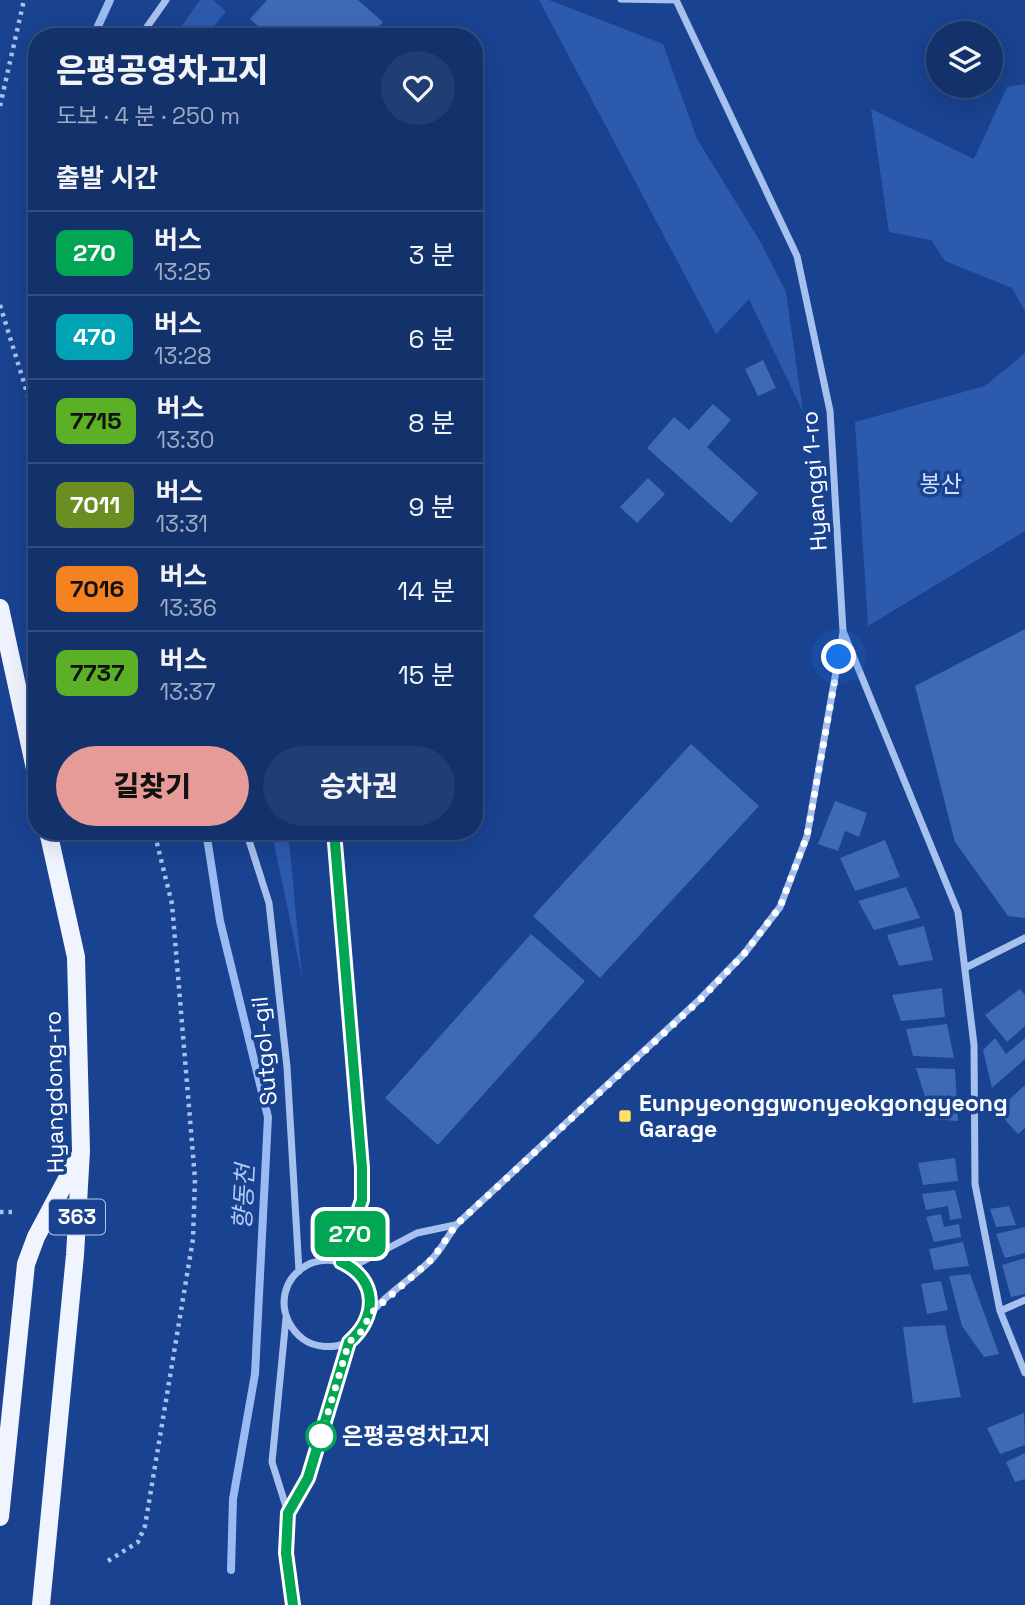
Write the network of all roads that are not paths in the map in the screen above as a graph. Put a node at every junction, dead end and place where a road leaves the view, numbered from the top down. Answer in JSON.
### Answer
{"nodes":[{"id":1,"x":166,"y":0,"type":"edge"},
{"id":2,"x":620,"y":0,"type":"edge"},
{"id":3,"x":676,"y":1,"type":"edge"},
{"id":4,"x":146,"y":28,"type":"edge"},
{"id":5,"x":0,"y":608,"type":"edge"},
{"id":6,"x":843,"y":631,"type":"junction"},
{"id":7,"x":28,"y":737,"type":"edge"},
{"id":8,"x":50,"y":840,"type":"edge"},
{"id":9,"x":249,"y":840,"type":"edge"},
{"id":10,"x":335,"y":840,"type":"edge"},
{"id":11,"x":1025,"y":938,"type":"edge"},
{"id":12,"x":967,"y":967,"type":"junction"},
{"id":13,"x":81,"y":1151,"type":"junction"},
{"id":14,"x":456,"y":1225,"type":"junction"},
{"id":15,"x":341,"y":1262,"type":"junction"},
{"id":16,"x":352,"y":1267,"type":"junction"},
{"id":17,"x":299,"y":1271,"type":"junction"},
{"id":18,"x":1025,"y":1300,"type":"edge"},
{"id":19,"x":1000,"y":1311,"type":"junction"},
{"id":20,"x":370,"y":1314,"type":"junction"},
{"id":21,"x":286,"y":1317,"type":"junction"},
{"id":22,"x":349,"y":1342,"type":"junction"},
{"id":23,"x":1025,"y":1373,"type":"edge"},
{"id":24,"x":288,"y":1513,"type":"junction"},
{"id":25,"x":0,"y":1517,"type":"edge"},
{"id":26,"x":41,"y":1605,"type":"edge"},
{"id":27,"x":293,"y":1605,"type":"edge"}],
"edges":[{"from":1,"to":4,"type":"street"},
{"from":2,"to":3,"type":"lane"},
{"from":3,"to":6,"type":"street","name":"Hyanggi 1-ro"},
{"from":5,"to":7,"type":"main road"},
{"from":6,"to":12,"type":"street","name":"Hyanggi 1-ro"},
{"from":6,"to":14,"type":"street"},
{"from":8,"to":13,"type":"main road","name":"Hyangdong-ro","number":"363"},
{"from":9,"to":17,"type":"street","name":"Sutgol-gil"},
{"from":10,"to":15,"type":"lane"},
{"from":11,"to":12,"type":"street"},
{"from":12,"to":19,"type":"street","name":"Hyanggi 1-ro"},
{"from":13,"to":25,"type":"main road"},
{"from":13,"to":26,"type":"main road","name":"Hyangdong-ro","number":"363"},
{"from":14,"to":16,"type":"street"},
{"from":14,"to":20,"type":"street"},
{"from":15,"to":16,"type":"street"},
{"from":15,"to":17,"type":"street"},
{"from":16,"to":20,"type":"street"},
{"from":17,"to":21,"type":"street"},
{"from":18,"to":19,"type":"street"},
{"from":19,"to":23,"type":"street","name":"Hyanggi 1-ro"},
{"from":20,"to":22,"type":"street"},
{"from":21,"to":22,"type":"street"},
{"from":21,"to":24,"type":"street"},
{"from":22,"to":24,"type":"street"},
{"from":24,"to":27,"type":"street"}]}
